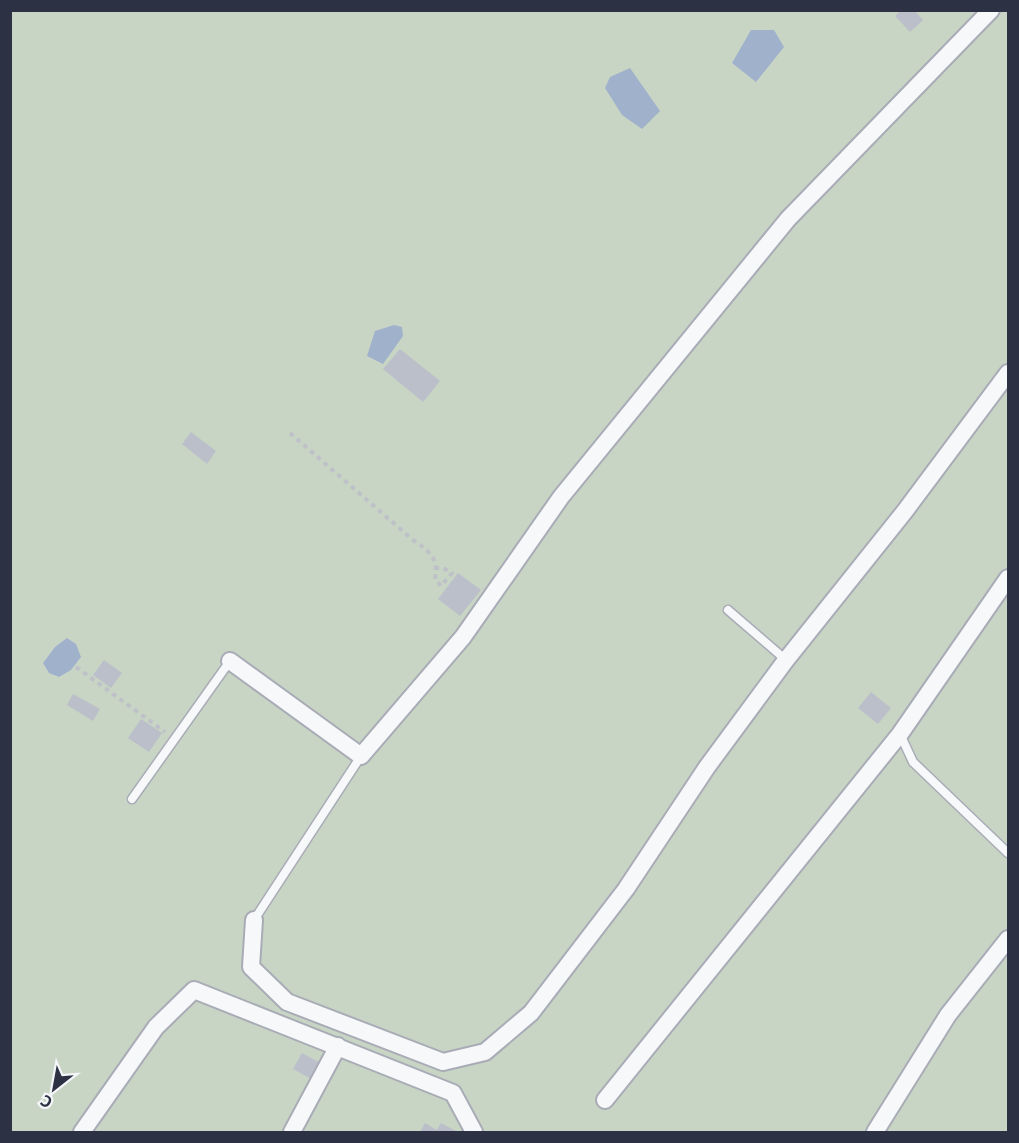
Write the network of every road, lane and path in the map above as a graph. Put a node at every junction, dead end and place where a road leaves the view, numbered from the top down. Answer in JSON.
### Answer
{"nodes":[{"id":1,"x":992,"y":10,"type":"edge"},
{"id":2,"x":1008,"y":373,"type":"edge"},
{"id":3,"x":290,"y":434,"type":"dead end"},
{"id":4,"x":437,"y":568,"type":"junction"},
{"id":5,"x":1008,"y":578,"type":"edge"},
{"id":6,"x":728,"y":610,"type":"dead end"},
{"id":7,"x":786,"y":660,"type":"junction"},
{"id":8,"x":230,"y":661,"type":"joint"},
{"id":9,"x":76,"y":667,"type":"dead end"},
{"id":10,"x":900,"y":734,"type":"junction"},
{"id":11,"x":171,"y":736,"type":"dead end"},
{"id":12,"x":361,"y":756,"type":"junction"},
{"id":13,"x":132,"y":799,"type":"dead end"},
{"id":14,"x":1008,"y":853,"type":"edge"},
{"id":15,"x":254,"y":920,"type":"joint"},
{"id":16,"x":1008,"y":939,"type":"edge"},
{"id":17,"x":338,"y":1046,"type":"junction"},
{"id":18,"x":605,"y":1100,"type":"dead end"},
{"id":19,"x":82,"y":1132,"type":"edge"},
{"id":20,"x":292,"y":1132,"type":"edge"},
{"id":21,"x":474,"y":1132,"type":"edge"},
{"id":22,"x":875,"y":1132,"type":"edge"}],
"edges":[{"from":1,"to":12,"type":"street"},
{"from":2,"to":7,"type":"street"},
{"from":3,"to":4,"type":"path"},
{"from":4,"to":4,"type":"path"},
{"from":5,"to":10,"type":"street"},
{"from":6,"to":7,"type":"lane"},
{"from":7,"to":15,"type":"street"},
{"from":8,"to":12,"type":"street"},
{"from":8,"to":13,"type":"lane"},
{"from":9,"to":11,"type":"path"},
{"from":10,"to":14,"type":"lane"},
{"from":10,"to":18,"type":"street"},
{"from":12,"to":15,"type":"lane"},
{"from":16,"to":22,"type":"street"},
{"from":17,"to":19,"type":"street"},
{"from":17,"to":20,"type":"street"},
{"from":17,"to":21,"type":"street"}]}
